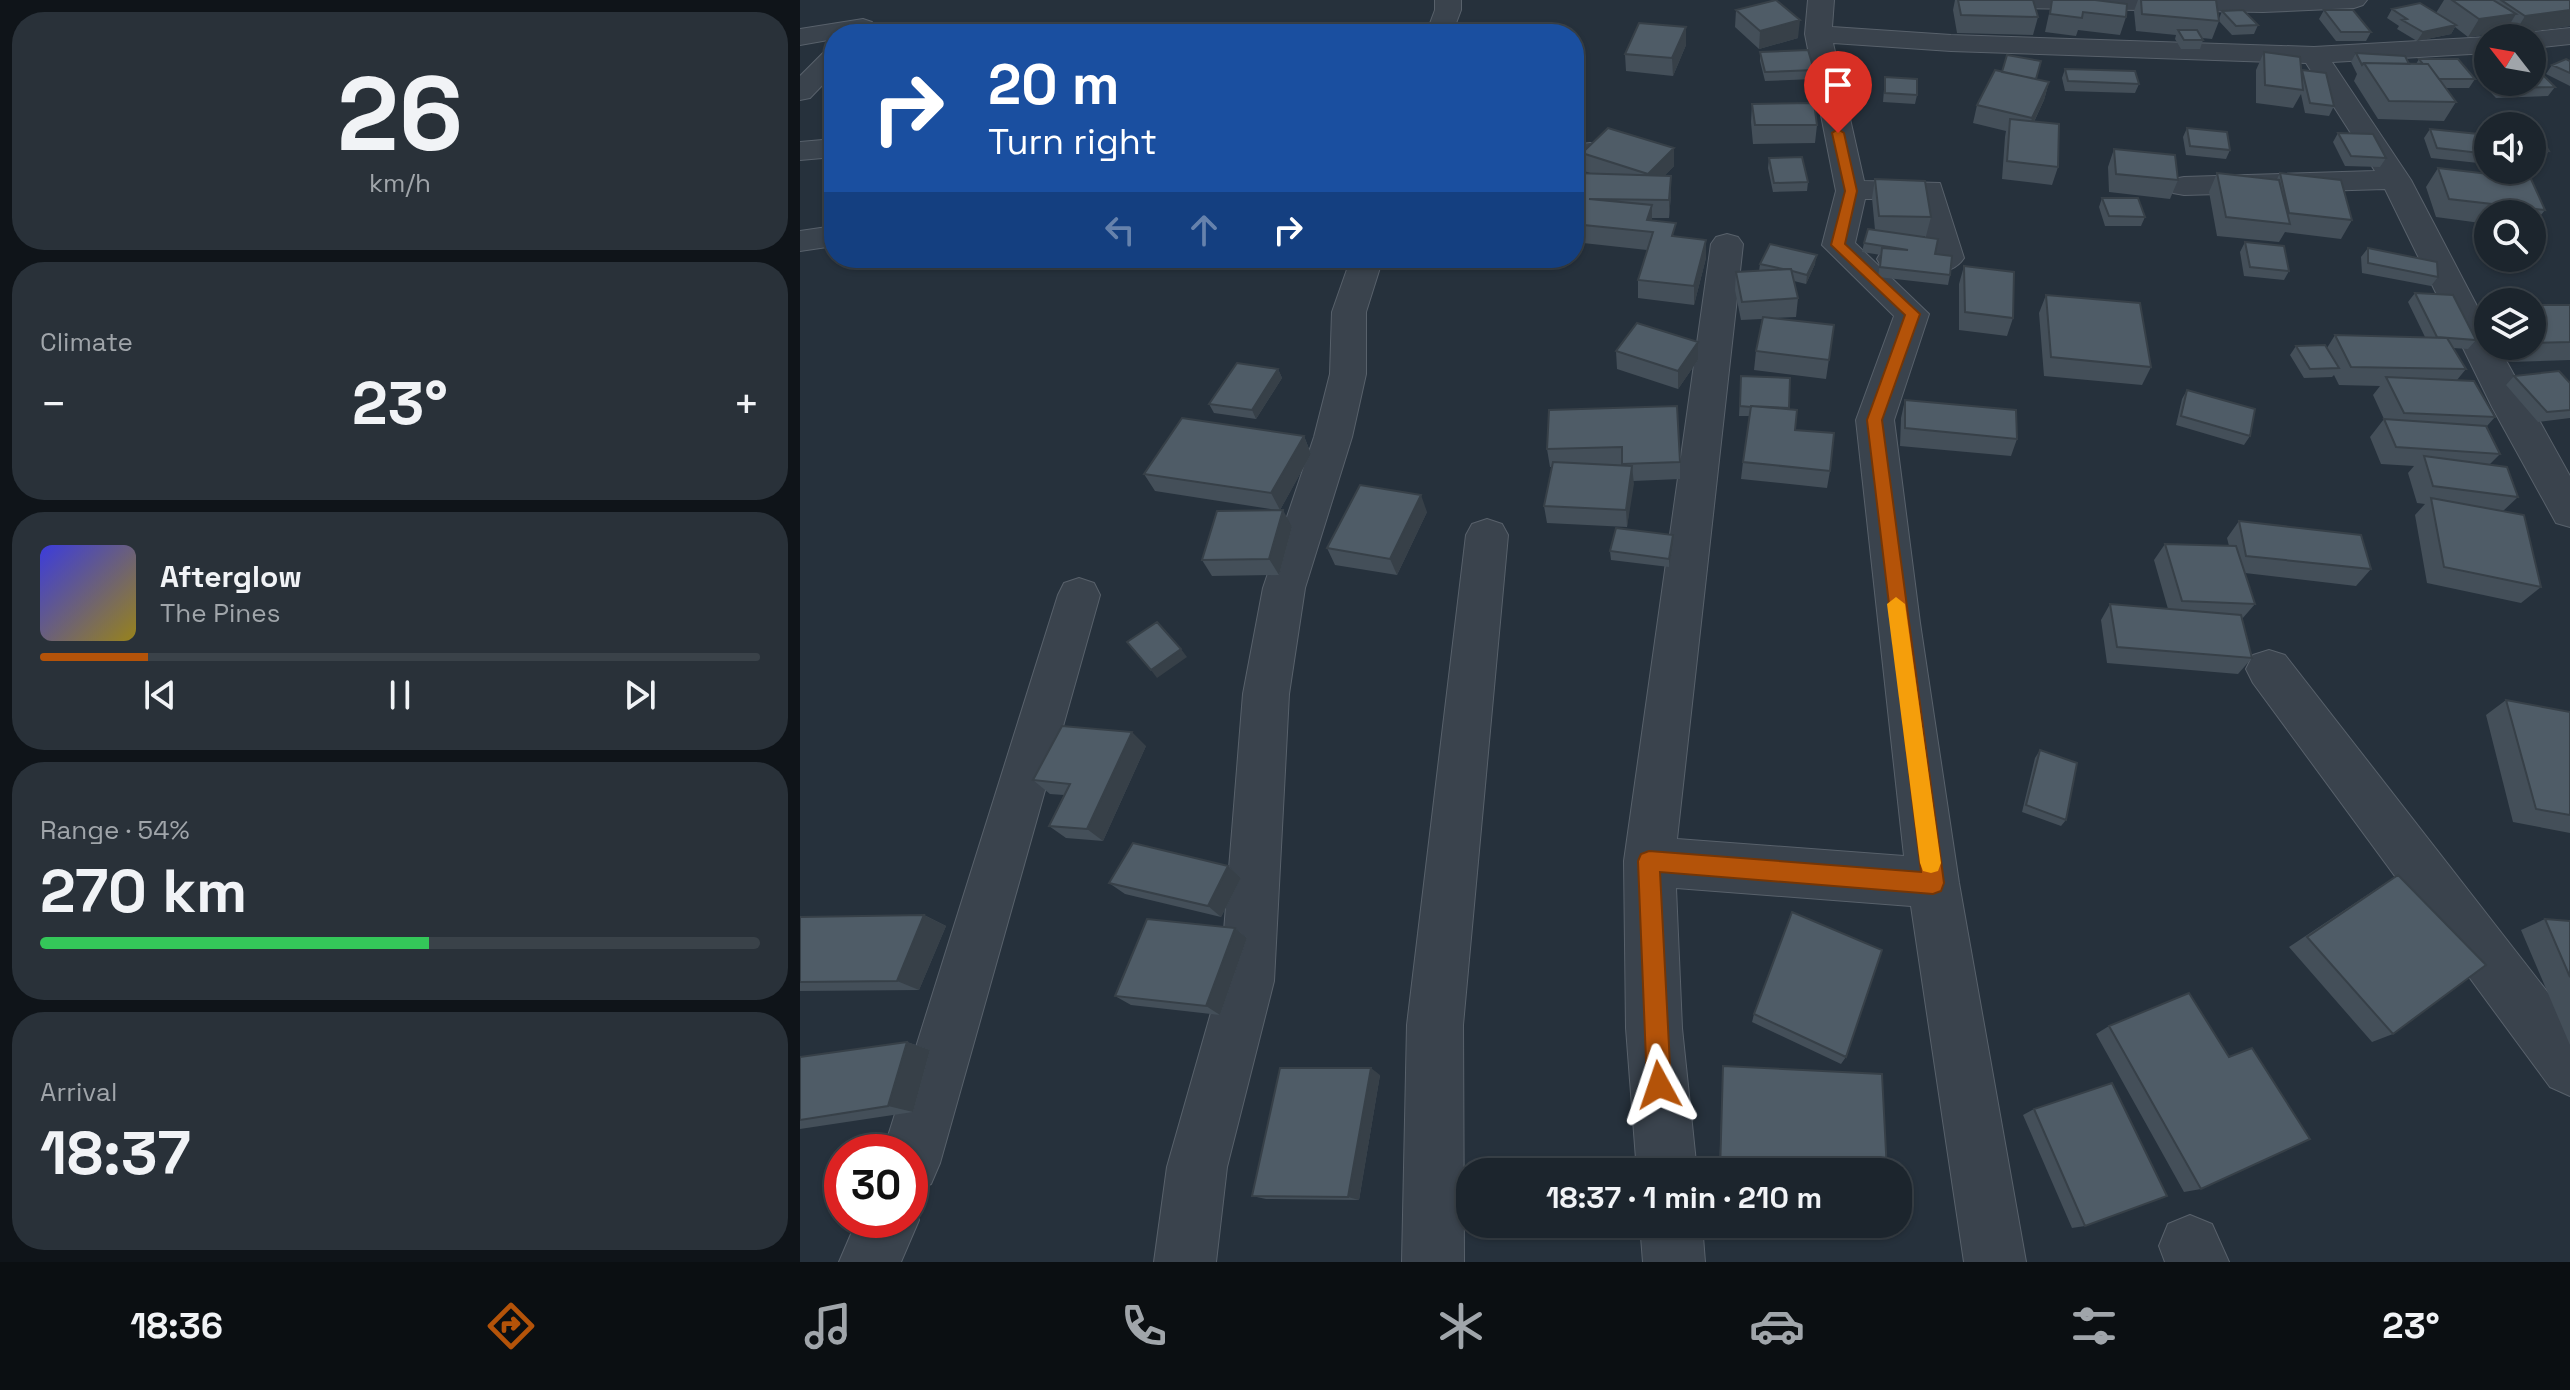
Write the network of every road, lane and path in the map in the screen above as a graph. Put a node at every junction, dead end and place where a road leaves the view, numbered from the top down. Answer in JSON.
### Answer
{"nodes":[{"id":1,"x":1448,"y":0,"type":"edge"},
{"id":2,"x":1821,"y":0,"type":"edge"},
{"id":3,"x":2017,"y":0,"type":"edge"},
{"id":4,"x":2354,"y":0,"type":"edge"},
{"id":5,"x":1443,"y":24,"type":"edge"},
{"id":6,"x":824,"y":32,"type":"edge"},
{"id":7,"x":1818,"y":34,"type":"junction"},
{"id":8,"x":2570,"y":36,"type":"edge"},
{"id":9,"x":800,"y":37,"type":"edge"},
{"id":10,"x":2546,"y":39,"type":"edge"},
{"id":11,"x":2474,"y":46,"type":"edge"},
{"id":12,"x":2314,"y":55,"type":"junction"},
{"id":13,"x":824,"y":67,"type":"edge"},
{"id":14,"x":824,"y":88,"type":"edge"},
{"id":15,"x":801,"y":91,"type":"edge"},
{"id":16,"x":824,"y":149,"type":"edge"},
{"id":17,"x":800,"y":151,"type":"edge"},
{"id":18,"x":2396,"y":180,"type":"junction"},
{"id":19,"x":2184,"y":186,"type":"dead end"},
{"id":20,"x":1851,"y":191,"type":"junction"},
{"id":21,"x":824,"y":237,"type":"edge"},
{"id":22,"x":800,"y":241,"type":"edge"},
{"id":23,"x":1727,"y":244,"type":"dead end"},
{"id":24,"x":1851,"y":257,"type":"junction"},
{"id":25,"x":1364,"y":268,"type":"edge"},
{"id":26,"x":2570,"y":512,"type":"edge"},
{"id":27,"x":1487,"y":535,"type":"dead end"},
{"id":28,"x":1079,"y":595,"type":"dead end"},
{"id":29,"x":2269,"y":669,"type":"dead end"},
{"id":30,"x":1649,"y":861,"type":"junction"},
{"id":31,"x":1933,"y":883,"type":"junction"},
{"id":32,"x":2570,"y":1067,"type":"edge"},
{"id":33,"x":919,"y":1134,"type":"edge"},
{"id":34,"x":1666,"y":1158,"type":"edge"},
{"id":35,"x":880,"y":1238,"type":"edge"},
{"id":36,"x":1672,"y":1238,"type":"edge"},
{"id":37,"x":870,"y":1262,"type":"edge"},
{"id":38,"x":1185,"y":1262,"type":"edge"},
{"id":39,"x":1433,"y":1262,"type":"edge"},
{"id":40,"x":1674,"y":1262,"type":"edge"},
{"id":41,"x":1995,"y":1262,"type":"edge"}],
"edges":[{"from":1,"to":5,"type":"street"},
{"from":2,"to":7,"type":"street"},
{"from":3,"to":4,"type":"street"},
{"from":6,"to":9,"type":"street"},
{"from":7,"to":12,"type":"street"},
{"from":7,"to":20,"type":"street"},
{"from":8,"to":10,"type":"street"},
{"from":11,"to":12,"type":"street"},
{"from":12,"to":18,"type":"street"},
{"from":13,"to":15,"type":"street"},
{"from":14,"to":15,"type":"street"},
{"from":16,"to":17,"type":"street"},
{"from":18,"to":19,"type":"street"},
{"from":18,"to":26,"type":"street"},
{"from":20,"to":24,"type":"street"},
{"from":20,"to":24,"type":"street"},
{"from":21,"to":22,"type":"street"},
{"from":23,"to":30,"type":"street"},
{"from":24,"to":31,"type":"street"},
{"from":25,"to":38,"type":"street"},
{"from":27,"to":39,"type":"street"},
{"from":28,"to":33,"type":"street"},
{"from":29,"to":32,"type":"street"},
{"from":30,"to":31,"type":"street"},
{"from":30,"to":34,"type":"street"},
{"from":31,"to":41,"type":"street"},
{"from":35,"to":37,"type":"street"},
{"from":36,"to":40,"type":"street"}]}
